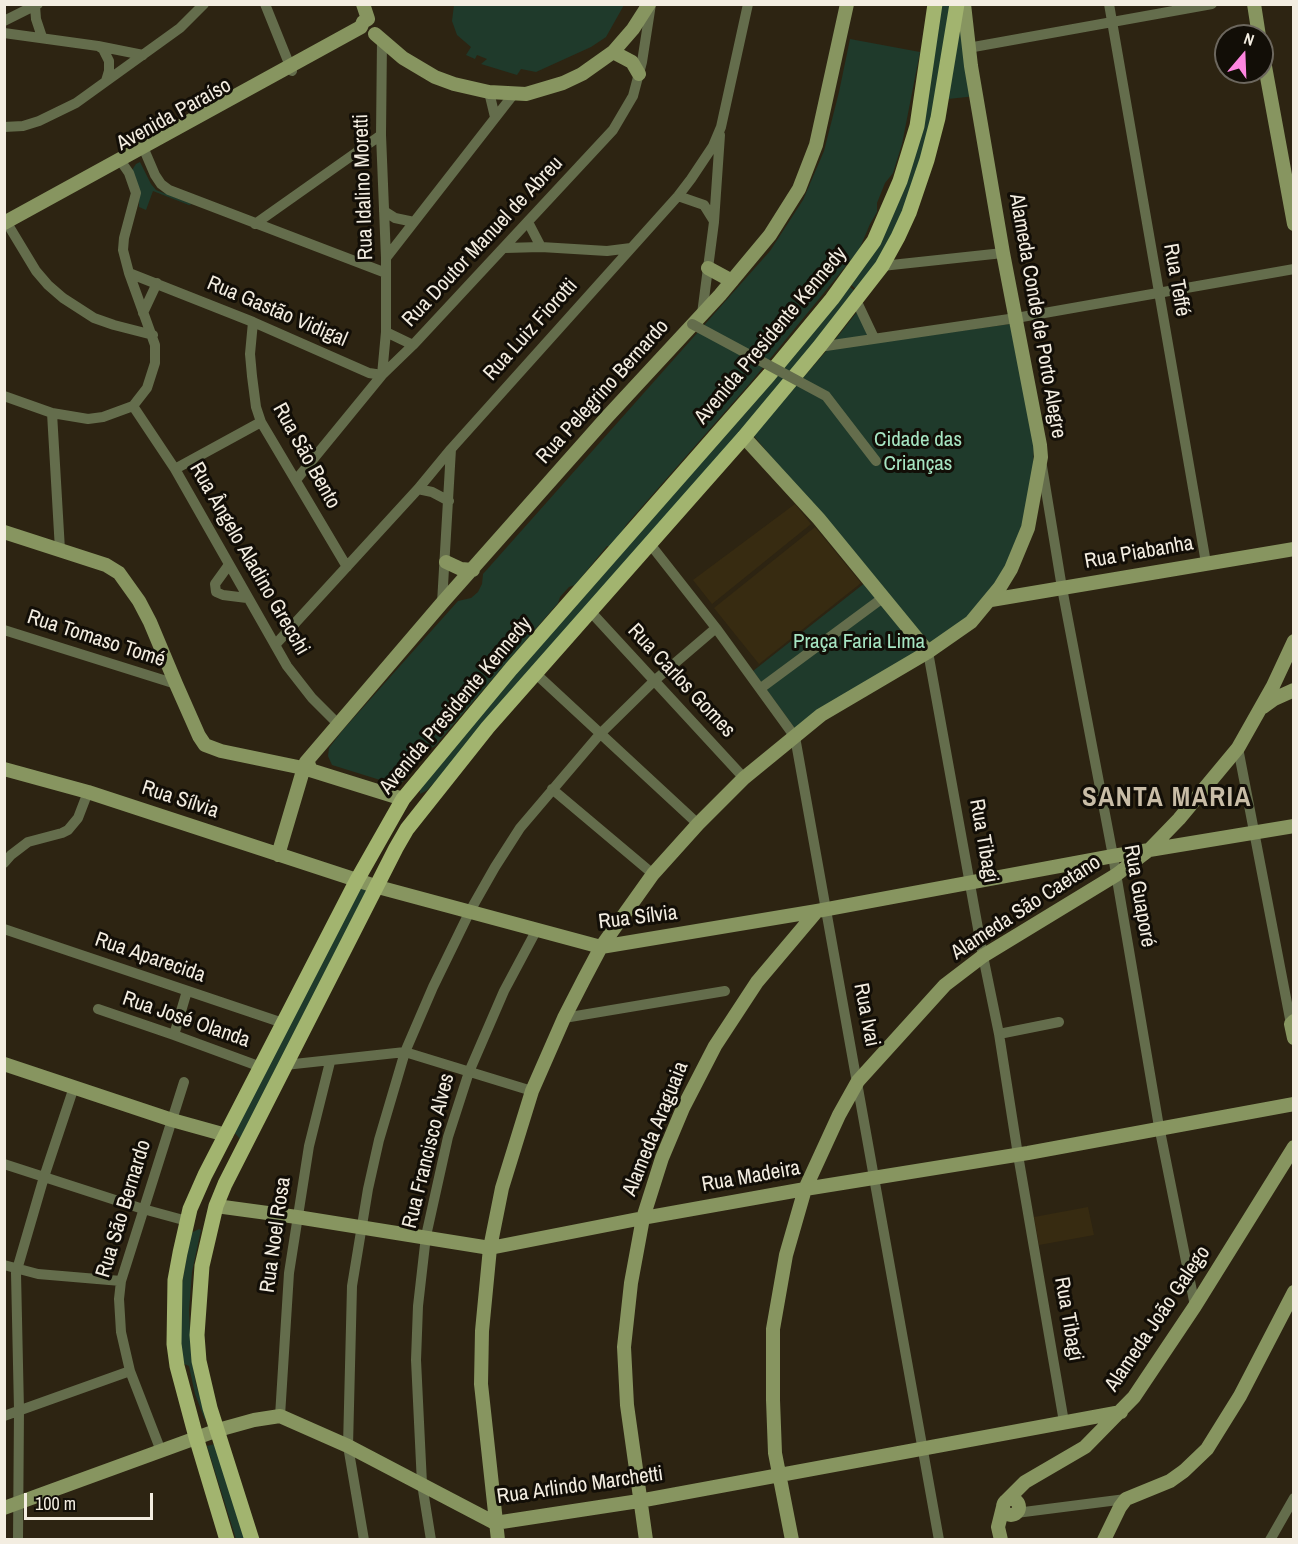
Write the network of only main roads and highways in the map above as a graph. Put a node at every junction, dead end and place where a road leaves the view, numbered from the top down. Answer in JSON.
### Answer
{"nodes":[{"id":1,"x":935,"y":4,"type":"edge"},
{"id":2,"x":957,"y":4,"type":"edge"},
{"id":3,"x":841,"y":287,"type":"junction"},
{"id":4,"x":856,"y":300,"type":"junction"},
{"id":5,"x":808,"y":327,"type":"junction"},
{"id":6,"x":819,"y":347,"type":"junction"},
{"id":7,"x":440,"y":785,"type":"junction"},
{"id":8,"x":403,"y":798,"type":"junction"},
{"id":9,"x":407,"y":830,"type":"junction"},
{"id":10,"x":385,"y":870,"type":"junction"},
{"id":11,"x":357,"y":880,"type":"junction"},
{"id":12,"x":226,"y":1136,"type":"junction"},
{"id":13,"x":236,"y":1158,"type":"junction"},
{"id":14,"x":216,"y":1206,"type":"junction"},
{"id":15,"x":187,"y":1221,"type":"junction"},
{"id":16,"x":228,"y":1539,"type":"edge"},
{"id":17,"x":252,"y":1539,"type":"edge"}],
"edges":[{"from":1,"to":3,"type":"main road","name":"Avenida Presidente Kennedy"},
{"from":2,"to":4,"type":"main road","name":"Avenida Presidente Kennedy"},
{"from":3,"to":4,"type":"main road"},
{"from":3,"to":5,"type":"main road","name":"Avenida Presidente Kennedy"},
{"from":4,"to":6,"type":"main road","name":"Avenida Presidente Kennedy"},
{"from":5,"to":6,"type":"main road"},
{"from":5,"to":8,"type":"main road","name":"Avenida Presidente Kennedy"},
{"from":6,"to":7,"type":"main road","name":"Avenida Presidente Kennedy"},
{"from":7,"to":8,"type":"main road"},
{"from":7,"to":9,"type":"main road","name":"Avenida Presidente Kennedy"},
{"from":8,"to":9,"type":"main road"},
{"from":8,"to":11,"type":"main road","name":"Avenida Presidente Kennedy"},
{"from":9,"to":10,"type":"main road","name":"Avenida Presidente Kennedy"},
{"from":10,"to":11,"type":"main road"},
{"from":10,"to":13,"type":"main road","name":"Avenida Presidente Kennedy"},
{"from":11,"to":12,"type":"main road","name":"Avenida Presidente Kennedy"},
{"from":12,"to":13,"type":"main road"},
{"from":12,"to":15,"type":"main road","name":"Avenida Presidente Kennedy"},
{"from":13,"to":14,"type":"main road","name":"Avenida Presidente Kennedy"},
{"from":14,"to":15,"type":"main road"},
{"from":14,"to":17,"type":"main road","name":"Avenida Presidente Kennedy"},
{"from":15,"to":16,"type":"main road","name":"Avenida Presidente Kennedy"}]}
